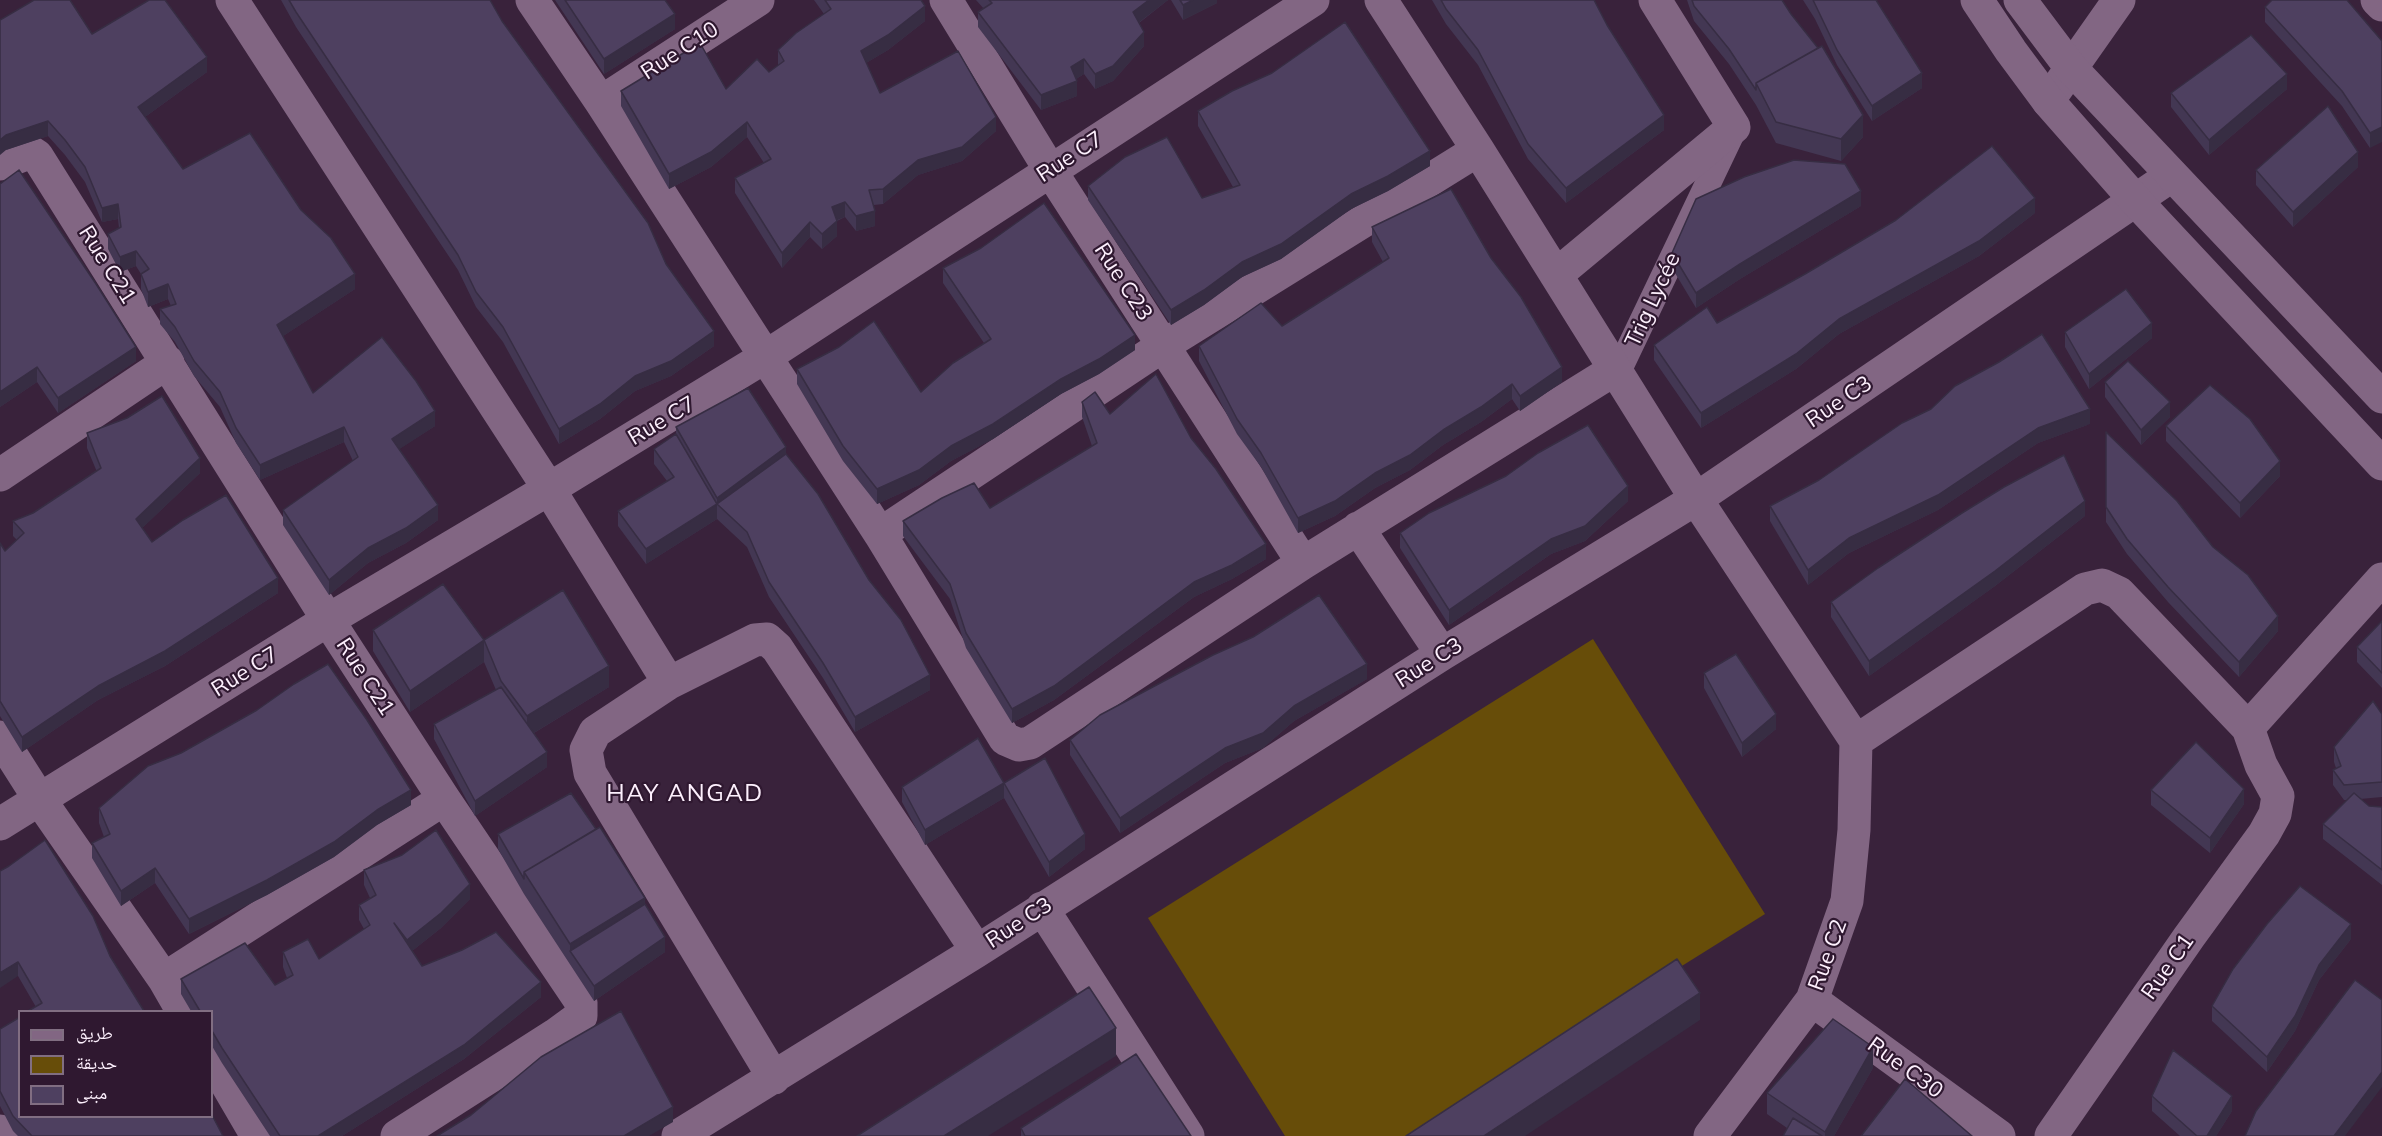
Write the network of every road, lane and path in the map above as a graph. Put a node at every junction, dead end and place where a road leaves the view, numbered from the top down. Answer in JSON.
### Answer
{"nodes":[{"id":1,"x":232,"y":0,"type":"edge"},
{"id":2,"x":532,"y":0,"type":"edge"},
{"id":3,"x":758,"y":0,"type":"edge"},
{"id":4,"x":946,"y":0,"type":"edge"},
{"id":5,"x":1313,"y":0,"type":"edge"},
{"id":6,"x":1381,"y":0,"type":"edge"},
{"id":7,"x":1655,"y":0,"type":"edge"},
{"id":8,"x":1977,"y":0,"type":"edge"},
{"id":9,"x":2020,"y":0,"type":"edge"},
{"id":10,"x":2119,"y":0,"type":"edge"},
{"id":11,"x":2377,"y":0,"type":"edge"},
{"id":12,"x":2382,"y":5,"type":"edge"},
{"id":13,"x":2071,"y":68,"type":"junction"},
{"id":14,"x":2048,"y":101,"type":"junction"},
{"id":15,"x":601,"y":102,"type":"junction"},
{"id":16,"x":1734,"y":127,"type":"junction"},
{"id":17,"x":1478,"y":150,"type":"junction"},
{"id":18,"x":0,"y":164,"type":"edge"},
{"id":19,"x":1050,"y":170,"type":"junction"},
{"id":20,"x":2171,"y":176,"type":"junction"},
{"id":21,"x":2136,"y":201,"type":"junction"},
{"id":22,"x":1556,"y":275,"type":"junction"},
{"id":23,"x":1164,"y":345,"type":"junction"},
{"id":24,"x":765,"y":357,"type":"junction"},
{"id":25,"x":168,"y":362,"type":"junction"},
{"id":26,"x":1615,"y":372,"type":"junction"},
{"id":27,"x":2382,"y":397,"type":"edge"},
{"id":28,"x":2382,"y":464,"type":"edge"},
{"id":29,"x":0,"y":475,"type":"edge"},
{"id":30,"x":549,"y":489,"type":"junction"},
{"id":31,"x":1696,"y":499,"type":"junction"},
{"id":32,"x":1358,"y":528,"type":"junction"},
{"id":33,"x":880,"y":534,"type":"junction"},
{"id":34,"x":1303,"y":563,"type":"junction"},
{"id":35,"x":2382,"y":579,"type":"edge"},
{"id":36,"x":328,"y":620,"type":"junction"},
{"id":37,"x":1442,"y":654,"type":"junction"},
{"id":38,"x":669,"y":683,"type":"junction"},
{"id":39,"x":2248,"y":728,"type":"junction"},
{"id":40,"x":0,"y":737,"type":"edge"},
{"id":41,"x":1856,"y":741,"type":"junction"},
{"id":42,"x":444,"y":799,"type":"junction"},
{"id":43,"x":40,"y":800,"type":"junction"},
{"id":44,"x":0,"y":824,"type":"edge"},
{"id":45,"x":1042,"y":908,"type":"junction"},
{"id":46,"x":977,"y":951,"type":"junction"},
{"id":47,"x":164,"y":979,"type":"junction"},
{"id":48,"x":1812,"y":1000,"type":"junction"},
{"id":49,"x":182,"y":1010,"type":"edge"},
{"id":50,"x":1138,"y":1058,"type":"junction"},
{"id":51,"x":213,"y":1061,"type":"edge"},
{"id":52,"x":1110,"y":1076,"type":"edge"},
{"id":53,"x":774,"y":1078,"type":"junction"},
{"id":54,"x":0,"y":1131,"type":"edge"},
{"id":55,"x":3,"y":1136,"type":"edge"},
{"id":56,"x":257,"y":1136,"type":"edge"},
{"id":57,"x":397,"y":1136,"type":"edge"},
{"id":58,"x":678,"y":1136,"type":"edge"},
{"id":59,"x":1188,"y":1136,"type":"edge"},
{"id":60,"x":1710,"y":1136,"type":"edge"},
{"id":61,"x":1999,"y":1136,"type":"edge"},
{"id":62,"x":2051,"y":1136,"type":"edge"}],
"edges":[{"from":1,"to":30,"type":"street"},
{"from":2,"to":15,"type":"street"},
{"from":3,"to":15,"type":"street","name":"Rue C10"},
{"from":4,"to":19,"type":"street","name":"Rue C23"},
{"from":5,"to":19,"type":"street","name":"Rue C7"},
{"from":6,"to":17,"type":"street"},
{"from":7,"to":16,"type":"street"},
{"from":8,"to":14,"type":"street"},
{"from":9,"to":13,"type":"street"},
{"from":10,"to":13,"type":"street"},
{"from":11,"to":12,"type":"street"},
{"from":13,"to":14,"type":"street"},
{"from":13,"to":20,"type":"street"},
{"from":14,"to":21,"type":"street"},
{"from":15,"to":24,"type":"street"},
{"from":16,"to":22,"type":"street"},
{"from":16,"to":26,"type":"street","name":"Trig Lycée"},
{"from":17,"to":22,"type":"street"},
{"from":17,"to":23,"type":"street"},
{"from":18,"to":25,"type":"street","name":"Rue C21"},
{"from":19,"to":23,"type":"street","name":"Rue C23"},
{"from":19,"to":24,"type":"street","name":"Rue C7"},
{"from":20,"to":21,"type":"street","name":"Rue C3"},
{"from":20,"to":27,"type":"street"},
{"from":21,"to":28,"type":"street"},
{"from":21,"to":31,"type":"street","name":"Rue C3"},
{"from":22,"to":26,"type":"street"},
{"from":23,"to":33,"type":"street"},
{"from":23,"to":34,"type":"street","name":"Rue C23"},
{"from":24,"to":30,"type":"street","name":"Rue C7"},
{"from":24,"to":33,"type":"street"},
{"from":25,"to":29,"type":"street"},
{"from":25,"to":36,"type":"street","name":"Rue C21"},
{"from":26,"to":31,"type":"street"},
{"from":26,"to":32,"type":"street"},
{"from":30,"to":36,"type":"street","name":"Rue C7"},
{"from":30,"to":38,"type":"street"},
{"from":31,"to":37,"type":"street","name":"Rue C3"},
{"from":31,"to":41,"type":"street"},
{"from":32,"to":34,"type":"street"},
{"from":32,"to":37,"type":"street"},
{"from":33,"to":34,"type":"street"},
{"from":35,"to":39,"type":"street"},
{"from":36,"to":42,"type":"street","name":"Rue C21"},
{"from":36,"to":43,"type":"street","name":"Rue C7"},
{"from":37,"to":45,"type":"street","name":"Rue C3"},
{"from":38,"to":46,"type":"street"},
{"from":38,"to":53,"type":"street"},
{"from":39,"to":41,"type":"street"},
{"from":39,"to":62,"type":"street","name":"Rue C1"},
{"from":40,"to":43,"type":"street"},
{"from":41,"to":48,"type":"street","name":"Rue C2"},
{"from":42,"to":47,"type":"street"},
{"from":42,"to":57,"type":"street","name":"Rue C21"},
{"from":43,"to":44,"type":"street","name":"Rue C7"},
{"from":43,"to":47,"type":"street"},
{"from":45,"to":46,"type":"street","name":"Rue C3"},
{"from":45,"to":50,"type":"street"},
{"from":46,"to":53,"type":"street","name":"Rue C3"},
{"from":47,"to":49,"type":"street"},
{"from":48,"to":60,"type":"street","name":"Rue C2"},
{"from":48,"to":61,"type":"street","name":"Rue C30"},
{"from":50,"to":52,"type":"street"},
{"from":50,"to":59,"type":"street"},
{"from":51,"to":56,"type":"street"},
{"from":53,"to":58,"type":"street","name":"Rue C3"},
{"from":54,"to":55,"type":"street"}]}
